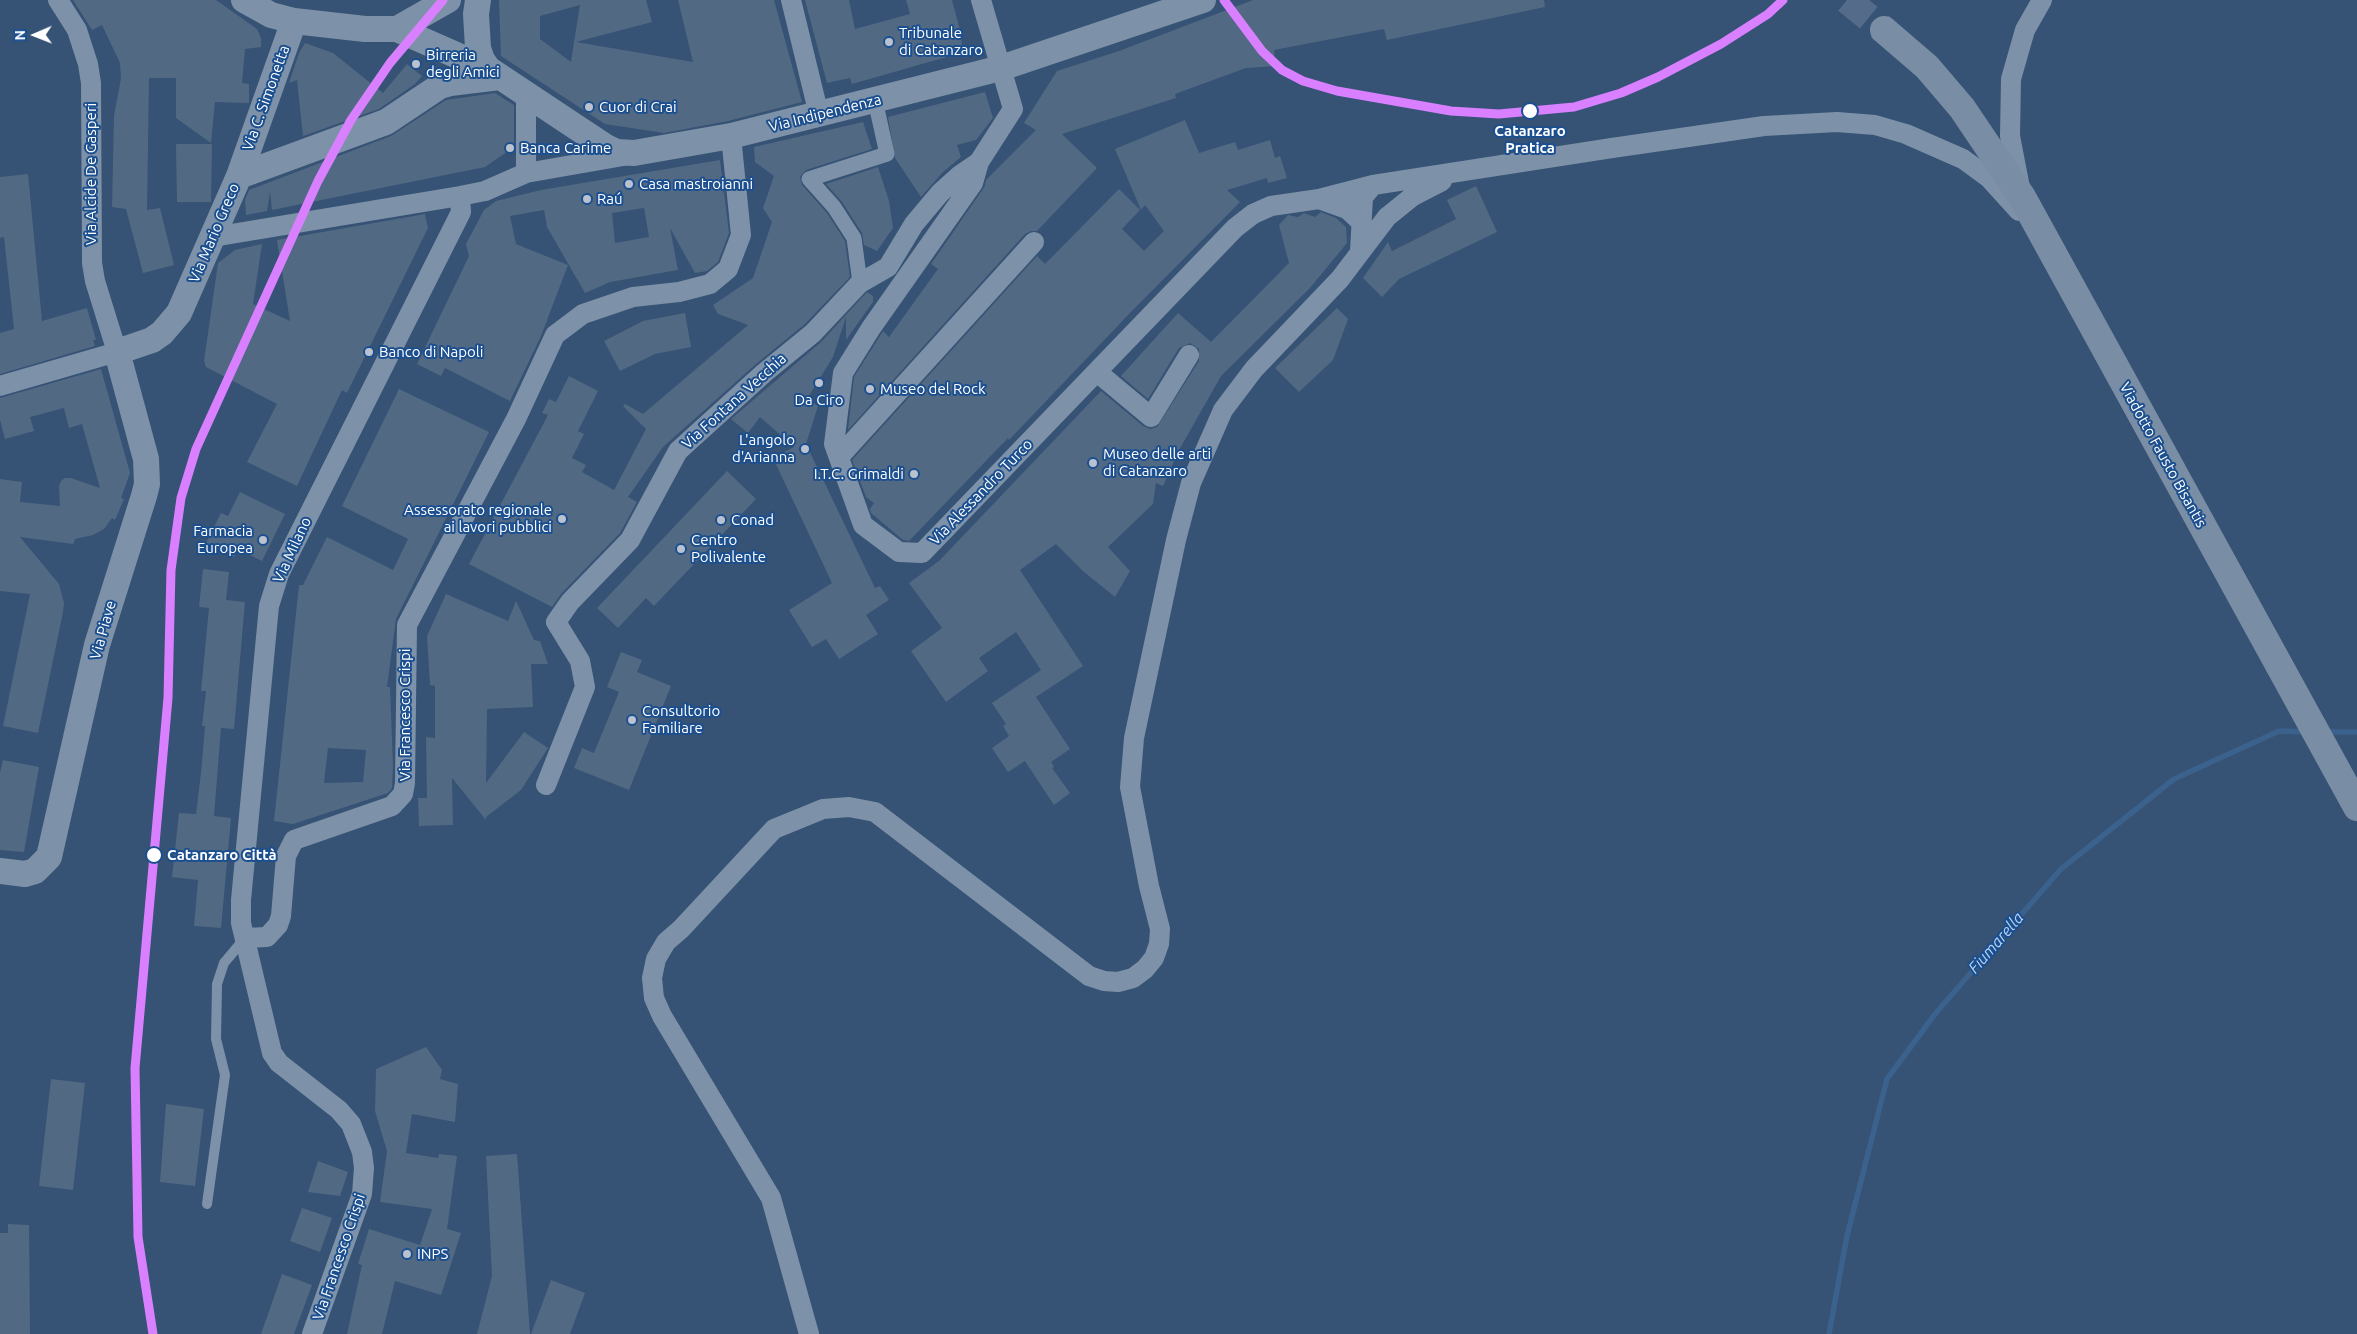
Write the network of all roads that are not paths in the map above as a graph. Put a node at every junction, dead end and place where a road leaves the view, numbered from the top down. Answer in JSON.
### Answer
{"nodes":[{"id":1,"x":58,"y":0,"type":"edge"},
{"id":2,"x":448,"y":0,"type":"edge"},
{"id":3,"x":478,"y":0,"type":"edge"},
{"id":4,"x":791,"y":0,"type":"edge"},
{"id":5,"x":981,"y":0,"type":"edge"},
{"id":6,"x":1203,"y":0,"type":"edge"},
{"id":7,"x":2042,"y":0,"type":"edge"},
{"id":8,"x":250,"y":3,"type":"edge"},
{"id":9,"x":294,"y":21,"type":"junction"},
{"id":10,"x":396,"y":29,"type":"junction"},
{"id":11,"x":1884,"y":30,"type":"tunnel mouth"},
{"id":12,"x":1001,"y":68,"type":"junction"},
{"id":13,"x":495,"y":73,"type":"junction"},
{"id":14,"x":526,"y":93,"type":"junction"},
{"id":15,"x":875,"y":100,"type":"junction"},
{"id":16,"x":819,"y":115,"type":"junction"},
{"id":17,"x":731,"y":136,"type":"junction"},
{"id":18,"x":648,"y":152,"type":"junction"},
{"id":19,"x":979,"y":162,"type":"junction"},
{"id":20,"x":526,"y":173,"type":"junction"},
{"id":21,"x":1457,"y":173,"type":"junction"},
{"id":22,"x":239,"y":176,"type":"junction"},
{"id":23,"x":1373,"y":185,"type":"junction"},
{"id":24,"x":460,"y":196,"type":"junction"},
{"id":25,"x":2022,"y":197,"type":"junction"},
{"id":26,"x":1319,"y":198,"type":"junction"},
{"id":27,"x":1387,"y":217,"type":"junction"},
{"id":28,"x":1361,"y":222,"type":"junction"},
{"id":29,"x":213,"y":238,"type":"junction"},
{"id":30,"x":1034,"y":242,"type":"dead end"},
{"id":31,"x":1360,"y":251,"type":"junction"},
{"id":32,"x":2051,"y":252,"type":"junction"},
{"id":33,"x":860,"y":283,"type":"junction"},
{"id":34,"x":117,"y":352,"type":"junction"},
{"id":35,"x":1189,"y":355,"type":"dead end"},
{"id":36,"x":1098,"y":372,"type":"junction"},
{"id":37,"x":0,"y":386,"type":"edge"},
{"id":38,"x":839,"y":457,"type":"junction"},
{"id":39,"x":546,"y":785,"type":"dead end"},
{"id":40,"x":2357,"y":807,"type":"edge"},
{"id":41,"x":0,"y":871,"type":"edge"},
{"id":42,"x":245,"y":938,"type":"junction"},
{"id":43,"x":207,"y":1204,"type":"dead end"},
{"id":44,"x":312,"y":1334,"type":"edge"},
{"id":45,"x":809,"y":1334,"type":"edge"}],
"edges":[{"from":1,"to":34,"type":"street","name":"Via Alcide De Gasperi"},
{"from":2,"to":10,"type":"street"},
{"from":3,"to":13,"type":"street"},
{"from":4,"to":16,"type":"street"},
{"from":5,"to":12,"type":"street","name":"Via Alessandro Turco"},
{"from":6,"to":12,"type":"street","name":"Via Indipendenza"},
{"from":7,"to":25,"type":"street"},
{"from":8,"to":9,"type":"street"},
{"from":9,"to":10,"type":"street"},
{"from":9,"to":22,"type":"street","name":"Via C. Simonetta"},
{"from":10,"to":13,"type":"street","name":"Via Indipendenza"},
{"from":11,"to":25,"type":"main road","name":"Viadotto Fausto Bisantis"},
{"from":12,"to":15,"type":"street","name":"Via Indipendenza"},
{"from":12,"to":19,"type":"street","name":"Via Alessandro Turco"},
{"from":13,"to":14,"type":"street","name":"Via Indipendenza"},
{"from":13,"to":22,"type":"street","name":"Via Mario Greco"},
{"from":14,"to":18,"type":"street","name":"Via Indipendenza"},
{"from":14,"to":20,"type":"street"},
{"from":15,"to":16,"type":"street","name":"Via Indipendenza"},
{"from":15,"to":33,"type":"street"},
{"from":16,"to":17,"type":"street","name":"Via Indipendenza"},
{"from":17,"to":18,"type":"street","name":"Via Indipendenza"},
{"from":17,"to":42,"type":"street","name":"Via Francesco Crispi"},
{"from":18,"to":20,"type":"street","name":"Via Indipendenza"},
{"from":19,"to":33,"type":"street","name":"Via Fontana Vecchia"},
{"from":19,"to":38,"type":"street","name":"Via Alessandro Turco"},
{"from":20,"to":24,"type":"street","name":"Via Indipendenza"},
{"from":21,"to":23,"type":"street","name":"Via Alessandro Turco"},
{"from":21,"to":27,"type":"street"},
{"from":21,"to":32,"type":"street","name":"Via Alessandro Turco"},
{"from":22,"to":29,"type":"street","name":"Via Mario Greco"},
{"from":23,"to":26,"type":"street","name":"Via Alessandro Turco"},
{"from":23,"to":27,"type":"street"},
{"from":23,"to":28,"type":"street"},
{"from":24,"to":29,"type":"street","name":"Via Indipendenza"},
{"from":24,"to":42,"type":"street","name":"Via Milano"},
{"from":25,"to":32,"type":"main road","name":"Viadotto Fausto Bisantis"},
{"from":26,"to":28,"type":"street"},
{"from":26,"to":36,"type":"street","name":"Via Alessandro Turco"},
{"from":27,"to":31,"type":"street"},
{"from":28,"to":31,"type":"street"},
{"from":29,"to":34,"type":"street","name":"Via Mario Greco"},
{"from":30,"to":38,"type":"street"},
{"from":31,"to":45,"type":"street"},
{"from":32,"to":40,"type":"main road","name":"Viadotto Fausto Bisantis"},
{"from":33,"to":39,"type":"street","name":"Via Fontana Vecchia"},
{"from":34,"to":37,"type":"street","name":"Via Mario Greco"},
{"from":34,"to":41,"type":"street","name":"Via Piave"},
{"from":35,"to":36,"type":"street"},
{"from":36,"to":38,"type":"street","name":"Via Alessandro Turco"},
{"from":42,"to":43,"type":"lane"},
{"from":42,"to":44,"type":"street","name":"Via Francesco Crispi"}]}
